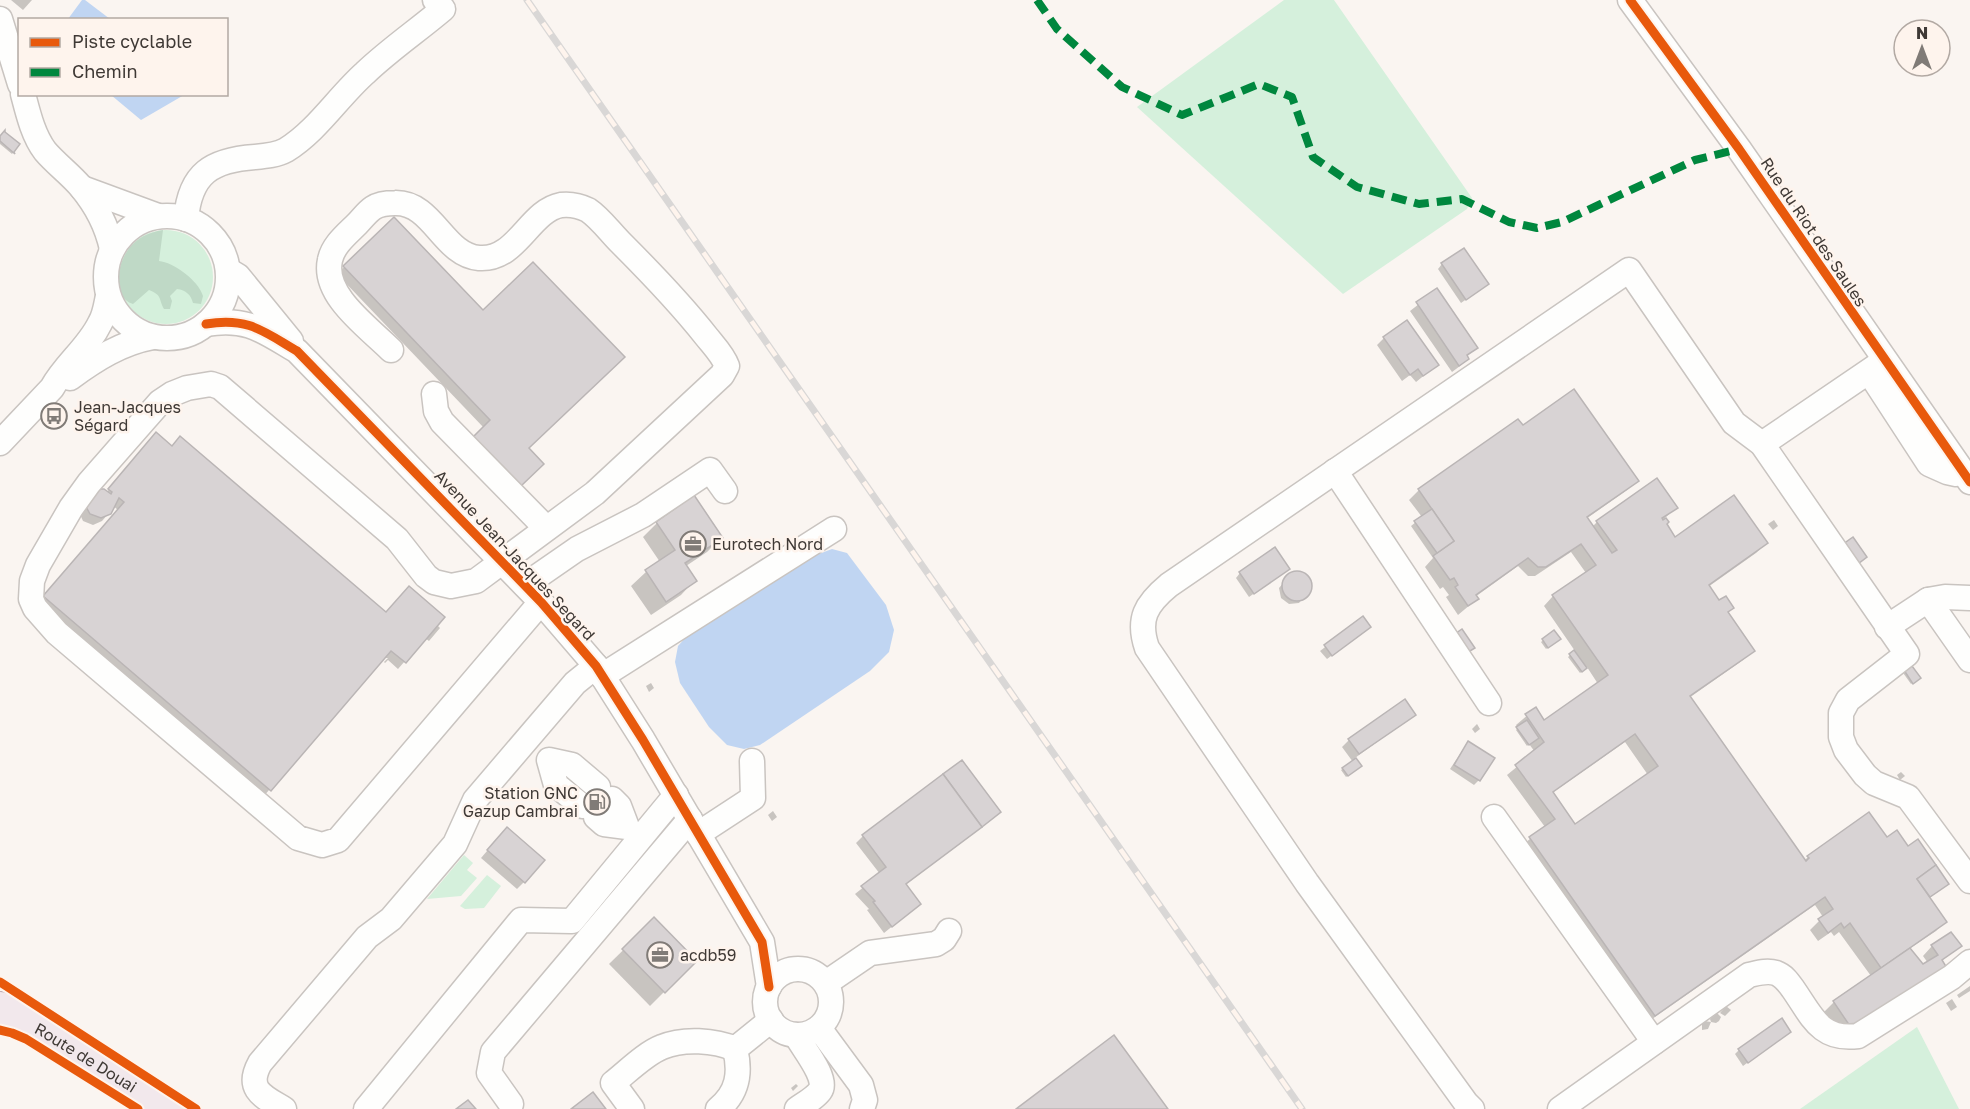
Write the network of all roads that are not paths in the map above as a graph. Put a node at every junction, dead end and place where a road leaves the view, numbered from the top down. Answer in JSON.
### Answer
{"nodes":[{"id":1,"x":435,"y":0,"type":"edge"},
{"id":2,"x":1630,"y":0,"type":"edge"},
{"id":3,"x":0,"y":19,"type":"edge"},
{"id":4,"x":18,"y":78,"type":"edge"},
{"id":5,"x":24,"y":96,"type":"edge"},
{"id":6,"x":82,"y":188,"type":"junction"},
{"id":7,"x":158,"y":216,"type":"junction"},
{"id":8,"x":186,"y":219,"type":"junction"},
{"id":9,"x":112,"y":249,"type":"junction"},
{"id":10,"x":228,"y":270,"type":"junction"},
{"id":11,"x":108,"y":296,"type":"junction"},
{"id":12,"x":206,"y":324,"type":"junction"},
{"id":13,"x":153,"y":337,"type":"junction"},
{"id":14,"x":390,"y":350,"type":"dead end"},
{"id":15,"x":297,"y":351,"type":"junction"},
{"id":16,"x":1876,"y":367,"type":"junction"},
{"id":17,"x":52,"y":388,"type":"junction"},
{"id":18,"x":434,"y":394,"type":"dead end"},
{"id":19,"x":0,"y":443,"type":"edge"},
{"id":20,"x":1762,"y":444,"type":"junction"},
{"id":21,"x":1335,"y":471,"type":"junction"},
{"id":22,"x":1966,"y":477,"type":"edge"},
{"id":23,"x":725,"y":491,"type":"dead end"},
{"id":24,"x":546,"y":528,"type":"junction"},
{"id":25,"x":834,"y":529,"type":"dead end"},
{"id":26,"x":501,"y":560,"type":"junction"},
{"id":27,"x":533,"y":593,"type":"junction"},
{"id":28,"x":1970,"y":598,"type":"edge"},
{"id":29,"x":1928,"y":600,"type":"junction"},
{"id":30,"x":1887,"y":627,"type":"junction"},
{"id":31,"x":1970,"y":660,"type":"edge"},
{"id":32,"x":599,"y":671,"type":"junction"},
{"id":33,"x":1489,"y":703,"type":"dead end"},
{"id":34,"x":527,"y":739,"type":"junction"},
{"id":35,"x":752,"y":761,"type":"dead end"},
{"id":36,"x":676,"y":795,"type":"junction"},
{"id":37,"x":1494,"y":817,"type":"dead end"},
{"id":38,"x":694,"y":826,"type":"junction"},
{"id":39,"x":634,"y":833,"type":"junction"},
{"id":40,"x":1970,"y":881,"type":"edge"},
{"id":41,"x":949,"y":931,"type":"dead end"},
{"id":42,"x":762,"y":942,"type":"junction"},
{"id":43,"x":1970,"y":962,"type":"edge"},
{"id":44,"x":801,"y":969,"type":"junction"},
{"id":45,"x":826,"y":983,"type":"junction"},
{"id":46,"x":769,"y":987,"type":"junction"},
{"id":47,"x":0,"y":1008,"type":"edge"},
{"id":48,"x":771,"y":1020,"type":"junction"},
{"id":49,"x":819,"y":1028,"type":"junction"},
{"id":50,"x":795,"y":1035,"type":"junction"},
{"id":51,"x":1654,"y":1042,"type":"junction"},
{"id":52,"x":735,"y":1049,"type":"junction"},
{"id":53,"x":511,"y":1104,"type":"dead end"},
{"id":54,"x":169,"y":1109,"type":"edge"},
{"id":55,"x":284,"y":1109,"type":"edge"},
{"id":56,"x":366,"y":1109,"type":"edge"},
{"id":57,"x":632,"y":1109,"type":"edge"},
{"id":58,"x":718,"y":1109,"type":"edge"},
{"id":59,"x":797,"y":1109,"type":"edge"},
{"id":60,"x":862,"y":1109,"type":"edge"},
{"id":61,"x":1473,"y":1109,"type":"edge"},
{"id":62,"x":1560,"y":1109,"type":"edge"}],
"edges":[{"from":1,"to":8,"type":"street"},
{"from":2,"to":16,"type":"street","name":"Rue du Riot des Saules"},
{"from":3,"to":4,"type":"street"},
{"from":5,"to":6,"type":"street"},
{"from":6,"to":7,"type":"street"},
{"from":6,"to":9,"type":"street"},
{"from":7,"to":8,"type":"street"},
{"from":7,"to":9,"type":"street"},
{"from":8,"to":10,"type":"street"},
{"from":9,"to":11,"type":"street"},
{"from":10,"to":12,"type":"street"},
{"from":10,"to":15,"type":"street","name":"Avenue Jean-Jacques Segard"},
{"from":11,"to":13,"type":"street"},
{"from":11,"to":17,"type":"street"},
{"from":12,"to":13,"type":"street"},
{"from":12,"to":15,"type":"street","name":"Avenue Jean-Jacques Segard"},
{"from":13,"to":17,"type":"street"},
{"from":14,"to":24,"type":"street"},
{"from":15,"to":26,"type":"street","name":"Avenue Jean-Jacques Segard"},
{"from":16,"to":20,"type":"street"},
{"from":16,"to":22,"type":"street","name":"Rue du Riot des Saules"},
{"from":17,"to":19,"type":"street"},
{"from":18,"to":24,"type":"street"},
{"from":20,"to":21,"type":"street"},
{"from":20,"to":30,"type":"street"},
{"from":21,"to":33,"type":"street"},
{"from":21,"to":61,"type":"street"},
{"from":23,"to":27,"type":"street"},
{"from":24,"to":26,"type":"street"},
{"from":25,"to":32,"type":"street"},
{"from":26,"to":27,"type":"street","name":"Avenue Jean-Jacques Segard"},
{"from":26,"to":27,"type":"street"},
{"from":27,"to":32,"type":"street","name":"Avenue Jean-Jacques Segard"},
{"from":28,"to":29,"type":"street"},
{"from":29,"to":30,"type":"street"},
{"from":29,"to":31,"type":"street"},
{"from":30,"to":40,"type":"street"},
{"from":32,"to":34,"type":"street"},
{"from":32,"to":36,"type":"street","name":"Avenue Jean-Jacques Segard"},
{"from":34,"to":39,"type":"street"},
{"from":34,"to":55,"type":"street"},
{"from":35,"to":38,"type":"street"},
{"from":36,"to":38,"type":"street","name":"Avenue Jean-Jacques Segard"},
{"from":36,"to":39,"type":"street"},
{"from":37,"to":51,"type":"street"},
{"from":38,"to":42,"type":"street","name":"Avenue Jean-Jacques Segard"},
{"from":38,"to":53,"type":"street"},
{"from":39,"to":56,"type":"street"},
{"from":41,"to":45,"type":"street"},
{"from":42,"to":44,"type":"street","name":"Avenue Jean-Jacques Segard"},
{"from":42,"to":46,"type":"street","name":"Avenue Jean-Jacques Segard"},
{"from":43,"to":51,"type":"street"},
{"from":44,"to":45,"type":"street"},
{"from":44,"to":46,"type":"street"},
{"from":45,"to":49,"type":"street"},
{"from":46,"to":48,"type":"street"},
{"from":47,"to":54,"type":"main road","name":"Route de Douai"},
{"from":48,"to":50,"type":"street"},
{"from":48,"to":52,"type":"street"},
{"from":49,"to":50,"type":"street"},
{"from":49,"to":60,"type":"street"},
{"from":50,"to":59,"type":"street"},
{"from":51,"to":62,"type":"street"},
{"from":52,"to":57,"type":"street"},
{"from":52,"to":58,"type":"street"}]}
